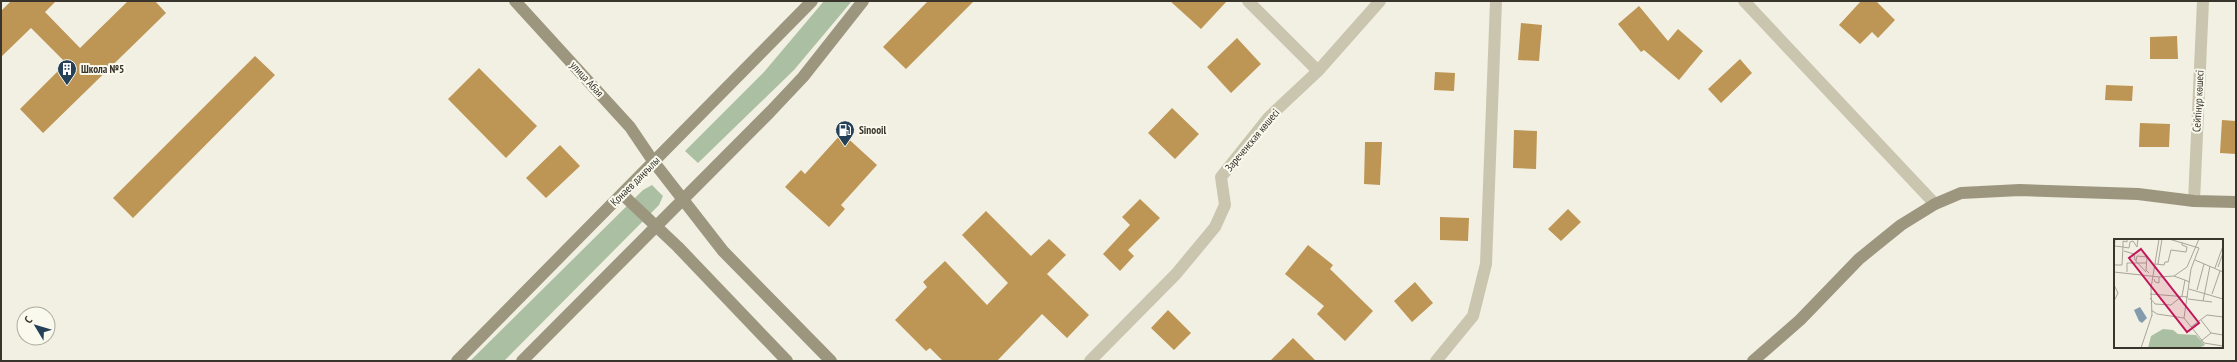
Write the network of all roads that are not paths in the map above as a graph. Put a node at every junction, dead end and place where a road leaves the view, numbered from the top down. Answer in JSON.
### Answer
{"nodes":[{"id":1,"x":515,"y":1,"type":"edge"},
{"id":2,"x":812,"y":1,"type":"edge"},
{"id":3,"x":864,"y":1,"type":"edge"},
{"id":4,"x":1248,"y":1,"type":"edge"},
{"id":5,"x":1380,"y":1,"type":"edge"},
{"id":6,"x":1496,"y":1,"type":"edge"},
{"id":7,"x":1744,"y":1,"type":"edge"},
{"id":8,"x":2203,"y":1,"type":"edge"},
{"id":9,"x":1318,"y":71,"type":"junction"},
{"id":10,"x":654,"y":161,"type":"junction"},
{"id":11,"x":622,"y":194,"type":"junction"},
{"id":12,"x":682,"y":198,"type":"junction"},
{"id":13,"x":2194,"y":201,"type":"junction"},
{"id":14,"x":2236,"y":202,"type":"edge"},
{"id":15,"x":1935,"y":204,"type":"junction"},
{"id":16,"x":655,"y":225,"type":"junction"},
{"id":17,"x":457,"y":361,"type":"edge"},
{"id":18,"x":522,"y":361,"type":"edge"},
{"id":19,"x":787,"y":361,"type":"edge"},
{"id":20,"x":831,"y":361,"type":"edge"},
{"id":21,"x":1090,"y":361,"type":"edge"},
{"id":22,"x":1436,"y":361,"type":"edge"},
{"id":23,"x":1753,"y":361,"type":"edge"}],
"edges":[{"from":1,"to":10,"type":"street","name":"улица Абая"},
{"from":2,"to":10,"type":"street","name":"Қонаев даңғылы"},
{"from":3,"to":12,"type":"street"},
{"from":4,"to":9,"type":"street"},
{"from":5,"to":9,"type":"street","name":"Зареченская көшесі"},
{"from":6,"to":22,"type":"street"},
{"from":7,"to":15,"type":"street"},
{"from":8,"to":13,"type":"street","name":"Сейтінұр көшесі"},
{"from":9,"to":21,"type":"street","name":"Зареченская көшесі"},
{"from":10,"to":11,"type":"street","name":"Қонаев даңғылы"},
{"from":10,"to":12,"type":"street","name":"улица Абая"},
{"from":11,"to":16,"type":"street"},
{"from":11,"to":17,"type":"street","name":"Қонаев даңғылы"},
{"from":12,"to":16,"type":"street"},
{"from":12,"to":20,"type":"street","name":"улица Абая"},
{"from":13,"to":14,"type":"street"},
{"from":13,"to":15,"type":"street"},
{"from":15,"to":23,"type":"street"},
{"from":16,"to":18,"type":"street"},
{"from":16,"to":19,"type":"street"}]}
